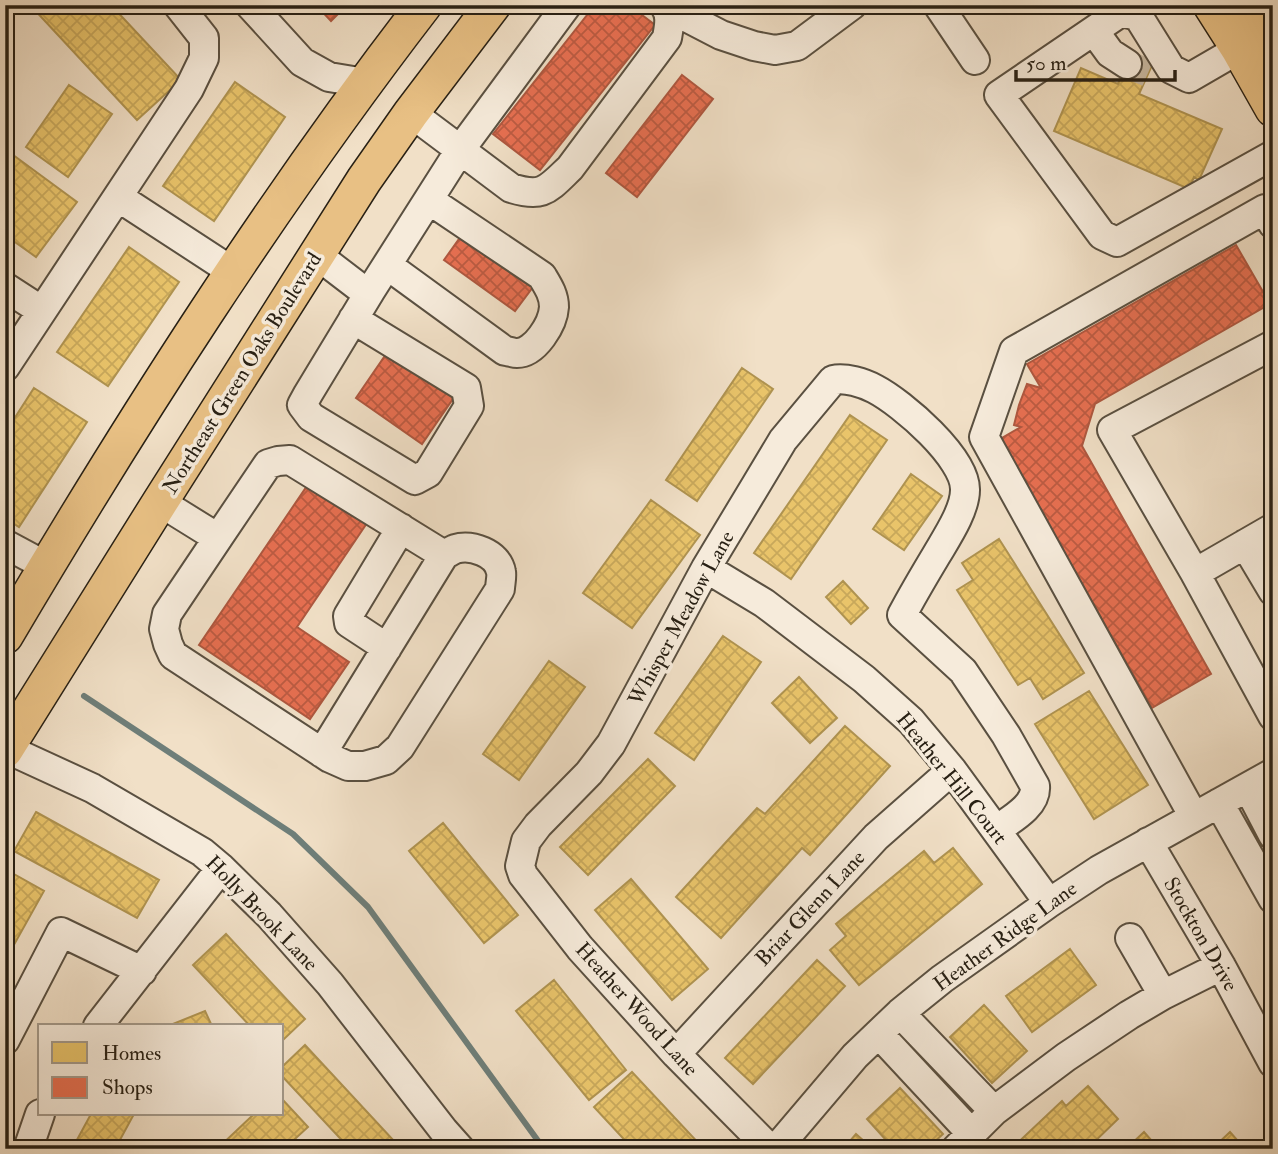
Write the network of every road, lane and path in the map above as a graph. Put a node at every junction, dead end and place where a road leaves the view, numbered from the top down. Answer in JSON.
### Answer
{"nodes":[{"id":1,"x":178,"y":5,"type":"edge"},
{"id":2,"x":250,"y":5,"type":"edge"},
{"id":3,"x":424,"y":5,"type":"edge"},
{"id":4,"x":493,"y":5,"type":"edge"},
{"id":5,"x":568,"y":5,"type":"edge"},
{"id":6,"x":852,"y":5,"type":"edge"},
{"id":7,"x":938,"y":5,"type":"edge"},
{"id":8,"x":1211,"y":5,"type":"edge"},
{"id":9,"x":1241,"y":5,"type":"edge"},
{"id":10,"x":665,"y":6,"type":"edge"},
{"id":11,"x":1094,"y":31,"type":"junction"},
{"id":12,"x":1256,"y":50,"type":"edge"},
{"id":13,"x":975,"y":60,"type":"dead end"},
{"id":14,"x":1149,"y":69,"type":"junction"},
{"id":15,"x":365,"y":83,"type":"junction"},
{"id":16,"x":1273,"y":109,"type":"edge"},
{"id":17,"x":411,"y":113,"type":"junction"},
{"id":18,"x":460,"y":150,"type":"junction"},
{"id":19,"x":1273,"y":155,"type":"edge"},
{"id":20,"x":118,"y":197,"type":"junction"},
{"id":21,"x":429,"y":200,"type":"junction"},
{"id":22,"x":1273,"y":224,"type":"edge"},
{"id":23,"x":317,"y":256,"type":"junction"},
{"id":24,"x":387,"y":265,"type":"junction"},
{"id":25,"x":233,"y":272,"type":"junction"},
{"id":26,"x":5,"y":287,"type":"edge"},
{"id":27,"x":368,"y":294,"type":"junction"},
{"id":28,"x":42,"y":311,"type":"junction"},
{"id":29,"x":353,"y":319,"type":"junction"},
{"id":30,"x":1273,"y":345,"type":"edge"},
{"id":31,"x":5,"y":367,"type":"edge"},
{"id":32,"x":160,"y":502,"type":"junction"},
{"id":33,"x":401,"y":528,"type":"junction"},
{"id":34,"x":1273,"y":528,"type":"edge"},
{"id":35,"x":218,"y":538,"type":"junction"},
{"id":36,"x":5,"y":544,"type":"edge"},
{"id":37,"x":1245,"y":544,"type":"junction"},
{"id":38,"x":444,"y":555,"type":"junction"},
{"id":39,"x":46,"y":566,"type":"junction"},
{"id":40,"x":706,"y":568,"type":"junction"},
{"id":41,"x":1195,"y":573,"type":"junction"},
{"id":42,"x":1273,"y":591,"type":"edge"},
{"id":43,"x":5,"y":636,"type":"edge"},
{"id":44,"x":387,"y":648,"type":"junction"},
{"id":45,"x":1272,"y":713,"type":"edge"},
{"id":46,"x":5,"y":749,"type":"edge"},
{"id":47,"x":322,"y":753,"type":"junction"},
{"id":48,"x":951,"y":770,"type":"junction"},
{"id":49,"x":1273,"y":773,"type":"edge"},
{"id":50,"x":1248,"y":787,"type":"junction"},
{"id":51,"x":1219,"y":803,"type":"junction"},
{"id":52,"x":1194,"y":817,"type":"junction"},
{"id":53,"x":991,"y":823,"type":"junction"},
{"id":54,"x":1273,"y":835,"type":"edge"},
{"id":55,"x":1148,"y":842,"type":"junction"},
{"id":56,"x":521,"y":857,"type":"joint"},
{"id":57,"x":221,"y":868,"type":"junction"},
{"id":58,"x":1268,"y":881,"type":"edge"},
{"id":59,"x":1049,"y":903,"type":"junction"},
{"id":60,"x":1130,"y":938,"type":"dead end"},
{"id":61,"x":1221,"y":966,"type":"junction"},
{"id":62,"x":142,"y":971,"type":"junction"},
{"id":63,"x":1163,"y":995,"type":"junction"},
{"id":64,"x":900,"y":1013,"type":"junction"},
{"id":65,"x":100,"y":1024,"type":"edge"},
{"id":66,"x":879,"y":1034,"type":"junction"},
{"id":67,"x":5,"y":1040,"type":"edge"},
{"id":68,"x":676,"y":1054,"type":"junction"},
{"id":69,"x":1273,"y":1063,"type":"edge"},
{"id":70,"x":995,"y":1111,"type":"junction"},
{"id":71,"x":39,"y":1116,"type":"edge"},
{"id":72,"x":964,"y":1142,"type":"edge"},
{"id":73,"x":443,"y":1143,"type":"edge"},
{"id":74,"x":28,"y":1149,"type":"edge"},
{"id":75,"x":773,"y":1149,"type":"edge"}],
"edges":[{"from":1,"to":20,"type":"street"},
{"from":2,"to":15,"type":"street"},
{"from":3,"to":15,"type":"main road"},
{"from":4,"to":17,"type":"main road","name":"Northeast Green Oaks Boulevard"},
{"from":5,"to":18,"type":"street"},
{"from":6,"to":10,"type":"street"},
{"from":7,"to":13,"type":"street"},
{"from":8,"to":12,"type":"main road"},
{"from":9,"to":12,"type":"highway"},
{"from":10,"to":18,"type":"street"},
{"from":11,"to":14,"type":"street"},
{"from":11,"to":14,"type":"street"},
{"from":11,"to":19,"type":"street"},
{"from":12,"to":14,"type":"street"},
{"from":12,"to":16,"type":"main road"},
{"from":15,"to":17,"type":"main road"},
{"from":15,"to":25,"type":"main road"},
{"from":17,"to":18,"type":"street"},
{"from":17,"to":23,"type":"main road","name":"Northeast Green Oaks Boulevard"},
{"from":18,"to":21,"type":"street"},
{"from":20,"to":25,"type":"street"},
{"from":20,"to":28,"type":"street"},
{"from":21,"to":24,"type":"street"},
{"from":21,"to":24,"type":"street"},
{"from":22,"to":52,"type":"street"},
{"from":23,"to":27,"type":"street"},
{"from":23,"to":32,"type":"main road","name":"Northeast Green Oaks Boulevard"},
{"from":24,"to":27,"type":"street"},
{"from":25,"to":39,"type":"main road"},
{"from":26,"to":28,"type":"street"},
{"from":27,"to":29,"type":"street"},
{"from":28,"to":31,"type":"street"},
{"from":29,"to":29,"type":"street"},
{"from":30,"to":41,"type":"street"},
{"from":32,"to":35,"type":"street"},
{"from":32,"to":46,"type":"main road","name":"Northeast Green Oaks Boulevard"},
{"from":33,"to":35,"type":"street"},
{"from":33,"to":38,"type":"street"},
{"from":33,"to":44,"type":"street"},
{"from":34,"to":37,"type":"street"},
{"from":35,"to":47,"type":"street"},
{"from":36,"to":39,"type":"street"},
{"from":37,"to":41,"type":"street"},
{"from":37,"to":42,"type":"street"},
{"from":38,"to":44,"type":"street"},
{"from":38,"to":47,"type":"street"},
{"from":39,"to":43,"type":"main road"},
{"from":40,"to":48,"type":"street","name":"Heather Hill Court"},
{"from":40,"to":53,"type":"street","name":"Whisper Meadow Lane"},
{"from":40,"to":56,"type":"street","name":"Whisper Meadow Lane"},
{"from":41,"to":45,"type":"street"},
{"from":44,"to":47,"type":"street"},
{"from":46,"to":57,"type":"street","name":"Holly Brook Lane"},
{"from":48,"to":53,"type":"street","name":"Heather Hill Court"},
{"from":48,"to":68,"type":"street","name":"Briar Glenn Lane"},
{"from":49,"to":50,"type":"street","name":"Heather Ridge Lane"},
{"from":50,"to":51,"type":"street","name":"Heather Ridge Lane"},
{"from":50,"to":54,"type":"street"},
{"from":51,"to":52,"type":"street","name":"Heather Ridge Lane"},
{"from":51,"to":58,"type":"street"},
{"from":52,"to":55,"type":"street","name":"Heather Ridge Lane"},
{"from":53,"to":59,"type":"street","name":"Heather Hill Court"},
{"from":55,"to":59,"type":"street","name":"Heather Ridge Lane"},
{"from":55,"to":61,"type":"street","name":"Stockton Drive"},
{"from":56,"to":68,"type":"street","name":"Heather Wood Lane"},
{"from":57,"to":62,"type":"street"},
{"from":57,"to":73,"type":"street","name":"Holly Brook Lane"},
{"from":59,"to":64,"type":"street","name":"Heather Ridge Lane"},
{"from":60,"to":63,"type":"street"},
{"from":61,"to":63,"type":"street"},
{"from":61,"to":69,"type":"street","name":"Stockton Drive"},
{"from":62,"to":65,"type":"street"},
{"from":62,"to":67,"type":"street"},
{"from":63,"to":70,"type":"street"},
{"from":64,"to":66,"type":"street","name":"Heather Ridge Lane"},
{"from":64,"to":70,"type":"street"},
{"from":66,"to":72,"type":"street"},
{"from":66,"to":75,"type":"street","name":"Heather Ridge Lane"},
{"from":68,"to":75,"type":"street","name":"Heather Wood Lane"},
{"from":70,"to":72,"type":"street"},
{"from":71,"to":74,"type":"street"}]}
